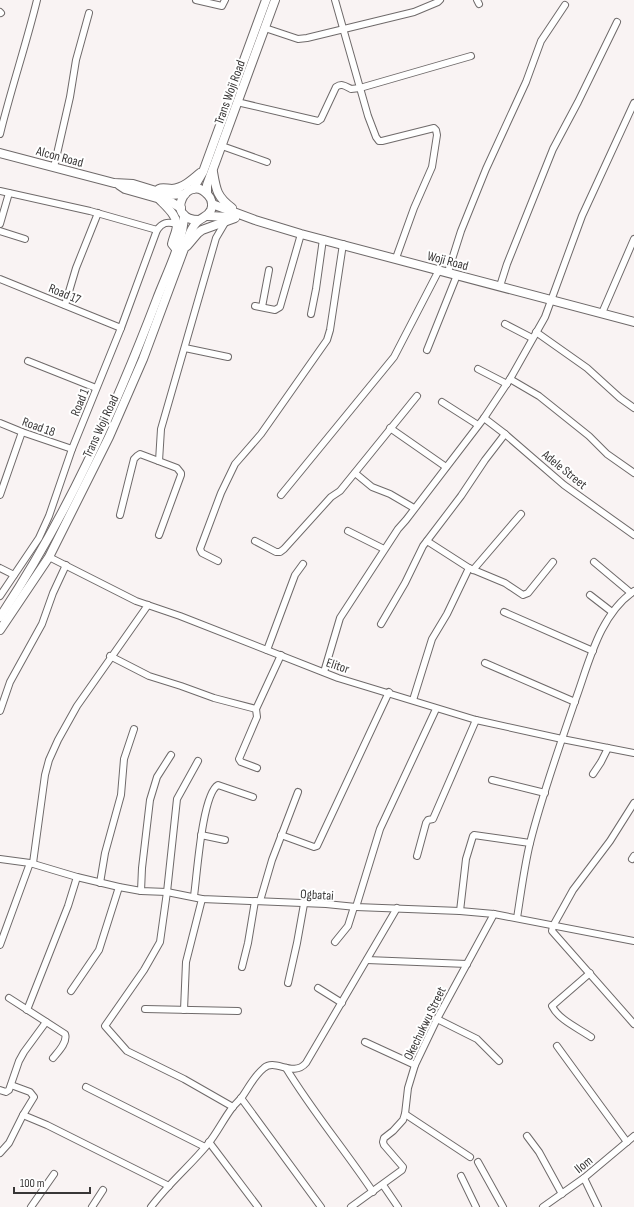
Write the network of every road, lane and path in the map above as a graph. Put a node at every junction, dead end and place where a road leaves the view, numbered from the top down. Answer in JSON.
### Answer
{"nodes":[{"id":1,"x":37,"y":0,"type":"edge"},
{"id":2,"x":196,"y":0,"type":"edge"},
{"id":3,"x":225,"y":0,"type":"edge"},
{"id":4,"x":266,"y":0,"type":"edge"},
{"id":5,"x":275,"y":0,"type":"edge"},
{"id":6,"x":334,"y":0,"type":"edge"},
{"id":7,"x":440,"y":0,"type":"edge"},
{"id":8,"x":565,"y":5,"type":"dead end"},
{"id":9,"x":89,"y":13,"type":"dead end"},
{"id":10,"x":617,"y":22,"type":"dead end"},
{"id":11,"x":265,"y":28,"type":"junction"},
{"id":12,"x":343,"y":29,"type":"junction"},
{"id":13,"x":471,"y":56,"type":"dead end"},
{"id":14,"x":360,"y":88,"type":"junction"},
{"id":15,"x":238,"y":102,"type":"junction"},
{"id":16,"x":634,"y":103,"type":"edge"},
{"id":17,"x":0,"y":134,"type":"edge"},
{"id":18,"x":222,"y":146,"type":"junction"},
{"id":19,"x":0,"y":153,"type":"edge"},
{"id":20,"x":267,"y":162,"type":"dead end"},
{"id":21,"x":54,"y":167,"type":"junction"},
{"id":22,"x":208,"y":170,"type":"junction"},
{"id":23,"x":114,"y":183,"type":"junction"},
{"id":24,"x":193,"y":189,"type":"junction"},
{"id":25,"x":154,"y":190,"type":"junction"},
{"id":26,"x":0,"y":191,"type":"edge"},
{"id":27,"x":9,"y":193,"type":"junction"},
{"id":28,"x":207,"y":193,"type":"junction"},
{"id":29,"x":185,"y":194,"type":"junction"},
{"id":30,"x":158,"y":198,"type":"junction"},
{"id":31,"x":212,"y":204,"type":"junction"},
{"id":32,"x":182,"y":211,"type":"junction"},
{"id":33,"x":98,"y":212,"type":"junction"},
{"id":34,"x":207,"y":216,"type":"junction"},
{"id":35,"x":237,"y":216,"type":"junction"},
{"id":36,"x":199,"y":220,"type":"junction"},
{"id":37,"x":227,"y":220,"type":"junction"},
{"id":38,"x":0,"y":224,"type":"edge"},
{"id":39,"x":176,"y":224,"type":"junction"},
{"id":40,"x":157,"y":230,"type":"junction"},
{"id":41,"x":0,"y":231,"type":"edge"},
{"id":42,"x":301,"y":234,"type":"junction"},
{"id":43,"x":634,"y":238,"type":"edge"},
{"id":44,"x":25,"y":239,"type":"dead end"},
{"id":45,"x":323,"y":239,"type":"junction"},
{"id":46,"x":343,"y":244,"type":"junction"},
{"id":47,"x":180,"y":250,"type":"junction"},
{"id":48,"x":396,"y":258,"type":"junction"},
{"id":49,"x":270,"y":270,"type":"dead end"},
{"id":50,"x":439,"y":270,"type":"junction"},
{"id":51,"x":448,"y":272,"type":"junction"},
{"id":52,"x":457,"y":274,"type":"junction"},
{"id":53,"x":0,"y":279,"type":"edge"},
{"id":54,"x":500,"y":286,"type":"junction"},
{"id":55,"x":552,"y":299,"type":"junction"},
{"id":56,"x":65,"y":305,"type":"junction"},
{"id":57,"x":602,"y":313,"type":"junction"},
{"id":58,"x":311,"y":314,"type":"dead end"},
{"id":59,"x":634,"y":322,"type":"edge"},
{"id":60,"x":505,"y":324,"type":"dead end"},
{"id":61,"x":121,"y":328,"type":"junction"},
{"id":62,"x":536,"y":332,"type":"junction"},
{"id":63,"x":532,"y":338,"type":"junction"},
{"id":64,"x":184,"y":348,"type":"junction"},
{"id":65,"x":427,"y":350,"type":"dead end"},
{"id":66,"x":228,"y":357,"type":"dead end"},
{"id":67,"x":28,"y":361,"type":"dead end"},
{"id":68,"x":478,"y":369,"type":"dead end"},
{"id":69,"x":508,"y":381,"type":"junction"},
{"id":70,"x":96,"y":388,"type":"junction"},
{"id":71,"x":417,"y":396,"type":"dead end"},
{"id":72,"x":442,"y":402,"type":"dead end"},
{"id":73,"x":634,"y":408,"type":"edge"},
{"id":74,"x":484,"y":418,"type":"junction"},
{"id":75,"x":0,"y":423,"type":"edge"},
{"id":76,"x":478,"y":425,"type":"junction"},
{"id":77,"x":390,"y":428,"type":"junction"},
{"id":78,"x":22,"y":432,"type":"junction"},
{"id":79,"x":506,"y":434,"type":"junction"},
{"id":80,"x":72,"y":449,"type":"junction"},
{"id":81,"x":159,"y":461,"type":"junction"},
{"id":82,"x":446,"y":467,"type":"junction"},
{"id":83,"x":0,"y":471,"type":"edge"},
{"id":84,"x":7,"y":473,"type":"junction"},
{"id":85,"x":355,"y":473,"type":"junction"},
{"id":86,"x":634,"y":473,"type":"edge"},
{"id":87,"x":0,"y":495,"type":"edge"},
{"id":88,"x":281,"y":495,"type":"dead end"},
{"id":89,"x":414,"y":508,"type":"junction"},
{"id":90,"x":520,"y":514,"type":"dead end"},
{"id":91,"x":120,"y":515,"type":"dead end"},
{"id":92,"x":348,"y":531,"type":"dead end"},
{"id":93,"x":159,"y":535,"type":"dead end"},
{"id":94,"x":634,"y":536,"type":"edge"},
{"id":95,"x":255,"y":541,"type":"dead end"},
{"id":96,"x":427,"y":541,"type":"junction"},
{"id":97,"x":384,"y":549,"type":"junction"},
{"id":98,"x":49,"y":557,"type":"junction"},
{"id":99,"x":218,"y":561,"type":"dead end"},
{"id":100,"x":553,"y":562,"type":"dead end"},
{"id":101,"x":594,"y":562,"type":"dead end"},
{"id":102,"x":303,"y":564,"type":"dead end"},
{"id":103,"x":66,"y":565,"type":"junction"},
{"id":104,"x":0,"y":568,"type":"edge"},
{"id":105,"x":471,"y":569,"type":"junction"},
{"id":106,"x":14,"y":576,"type":"junction"},
{"id":107,"x":632,"y":592,"type":"edge"},
{"id":108,"x":590,"y":595,"type":"dead end"},
{"id":109,"x":0,"y":596,"type":"edge"},
{"id":110,"x":148,"y":605,"type":"junction"},
{"id":111,"x":504,"y":612,"type":"dead end"},
{"id":112,"x":612,"y":612,"type":"junction"},
{"id":113,"x":0,"y":617,"type":"edge"},
{"id":114,"x":381,"y":624,"type":"dead end"},
{"id":115,"x":0,"y":630,"type":"edge"},
{"id":116,"x":267,"y":650,"type":"junction"},
{"id":117,"x":593,"y":651,"type":"junction"},
{"id":118,"x":281,"y":655,"type":"junction"},
{"id":119,"x":110,"y":656,"type":"junction"},
{"id":120,"x":486,"y":662,"type":"dead end"},
{"id":121,"x":324,"y":672,"type":"junction"},
{"id":122,"x":389,"y":692,"type":"junction"},
{"id":123,"x":413,"y":700,"type":"junction"},
{"id":124,"x":575,"y":702,"type":"junction"},
{"id":125,"x":256,"y":709,"type":"junction"},
{"id":126,"x":436,"y":709,"type":"junction"},
{"id":127,"x":0,"y":711,"type":"edge"},
{"id":128,"x":476,"y":720,"type":"junction"},
{"id":129,"x":134,"y":729,"type":"dead end"},
{"id":130,"x":562,"y":739,"type":"junction"},
{"id":131,"x":608,"y":748,"type":"junction"},
{"id":132,"x":634,"y":753,"type":"edge"},
{"id":133,"x":171,"y":755,"type":"dead end"},
{"id":134,"x":198,"y":761,"type":"dead end"},
{"id":135,"x":257,"y":768,"type":"dead end"},
{"id":136,"x":593,"y":774,"type":"dead end"},
{"id":137,"x":492,"y":780,"type":"dead end"},
{"id":138,"x":298,"y":792,"type":"dead end"},
{"id":139,"x":545,"y":793,"type":"junction"},
{"id":140,"x":253,"y":797,"type":"dead end"},
{"id":141,"x":634,"y":802,"type":"edge"},
{"id":142,"x":202,"y":835,"type":"junction"},
{"id":143,"x":281,"y":835,"type":"junction"},
{"id":144,"x":225,"y":840,"type":"dead end"},
{"id":145,"x":530,"y":844,"type":"junction"},
{"id":146,"x":417,"y":856,"type":"dead end"},
{"id":147,"x":0,"y":859,"type":"edge"},
{"id":148,"x":32,"y":863,"type":"junction"},
{"id":149,"x":77,"y":877,"type":"junction"},
{"id":150,"x":100,"y":883,"type":"junction"},
{"id":151,"x":119,"y":887,"type":"junction"},
{"id":152,"x":141,"y":891,"type":"junction"},
{"id":153,"x":167,"y":892,"type":"junction"},
{"id":154,"x":194,"y":896,"type":"junction"},
{"id":155,"x":202,"y":899,"type":"junction"},
{"id":156,"x":258,"y":901,"type":"junction"},
{"id":157,"x":304,"y":904,"type":"junction"},
{"id":158,"x":355,"y":907,"type":"junction"},
{"id":159,"x":397,"y":908,"type":"junction"},
{"id":160,"x":460,"y":911,"type":"junction"},
{"id":161,"x":494,"y":914,"type":"junction"},
{"id":162,"x":517,"y":918,"type":"junction"},
{"id":163,"x":553,"y":926,"type":"junction"},
{"id":164,"x":632,"y":941,"type":"edge"},
{"id":165,"x":335,"y":942,"type":"dead end"},
{"id":166,"x":0,"y":945,"type":"edge"},
{"id":167,"x":634,"y":946,"type":"edge"},
{"id":168,"x":367,"y":960,"type":"junction"},
{"id":169,"x":467,"y":964,"type":"junction"},
{"id":170,"x":242,"y":967,"type":"dead end"},
{"id":171,"x":590,"y":973,"type":"junction"},
{"id":172,"x":288,"y":983,"type":"dead end"},
{"id":173,"x":318,"y":988,"type":"dead end"},
{"id":174,"x":71,"y":991,"type":"dead end"},
{"id":175,"x":9,"y":998,"type":"dead end"},
{"id":176,"x":342,"y":1003,"type":"junction"},
{"id":177,"x":145,"y":1009,"type":"dead end"},
{"id":178,"x":27,"y":1010,"type":"junction"},
{"id":179,"x":184,"y":1010,"type":"junction"},
{"id":180,"x":238,"y":1011,"type":"dead end"},
{"id":181,"x":437,"y":1019,"type":"junction"},
{"id":182,"x":46,"y":1022,"type":"junction"},
{"id":183,"x":634,"y":1024,"type":"edge"},
{"id":184,"x":591,"y":1037,"type":"dead end"},
{"id":185,"x":365,"y":1042,"type":"dead end"},
{"id":186,"x":557,"y":1046,"type":"dead end"},
{"id":187,"x":53,"y":1058,"type":"dead end"},
{"id":188,"x":499,"y":1061,"type":"dead end"},
{"id":189,"x":415,"y":1065,"type":"junction"},
{"id":190,"x":286,"y":1068,"type":"junction"},
{"id":191,"x":11,"y":1085,"type":"junction"},
{"id":192,"x":86,"y":1087,"type":"dead end"},
{"id":193,"x":0,"y":1090,"type":"edge"},
{"id":194,"x":241,"y":1098,"type":"junction"},
{"id":195,"x":233,"y":1107,"type":"junction"},
{"id":196,"x":406,"y":1114,"type":"junction"},
{"id":197,"x":23,"y":1115,"type":"junction"},
{"id":198,"x":527,"y":1136,"type":"dead end"},
{"id":199,"x":634,"y":1136,"type":"edge"},
{"id":200,"x":626,"y":1142,"type":"junction"},
{"id":201,"x":207,"y":1145,"type":"junction"},
{"id":202,"x":0,"y":1153,"type":"edge"},
{"id":203,"x":470,"y":1157,"type":"dead end"},
{"id":204,"x":478,"y":1162,"type":"dead end"},
{"id":205,"x":54,"y":1174,"type":"dead end"},
{"id":206,"x":461,"y":1176,"type":"dead end"},
{"id":207,"x":584,"y":1178,"type":"junction"},
{"id":208,"x":383,"y":1185,"type":"junction"},
{"id":209,"x":169,"y":1186,"type":"junction"},
{"id":210,"x":103,"y":1190,"type":"dead end"},
{"id":211,"x":373,"y":1192,"type":"junction"},
{"id":212,"x":562,"y":1194,"type":"junction"},
{"id":213,"x":546,"y":1206,"type":"edge"},
{"id":214,"x":31,"y":1207,"type":"edge"},
{"id":215,"x":92,"y":1207,"type":"edge"},
{"id":216,"x":151,"y":1207,"type":"edge"},
{"id":217,"x":258,"y":1207,"type":"edge"},
{"id":218,"x":320,"y":1207,"type":"edge"},
{"id":219,"x":351,"y":1207,"type":"edge"},
{"id":220,"x":398,"y":1207,"type":"edge"},
{"id":221,"x":476,"y":1207,"type":"edge"},
{"id":222,"x":503,"y":1207,"type":"edge"},
{"id":223,"x":598,"y":1207,"type":"edge"}],
"edges":[{"from":1,"to":17,"type":"street"},
{"from":2,"to":3,"type":"street"},
{"from":4,"to":22,"type":"main road","name":"Trans Woji Road"},
{"from":5,"to":11,"type":"main road","name":"Trans Woji Road"},
{"from":6,"to":12,"type":"street"},
{"from":7,"to":12,"type":"street"},
{"from":8,"to":51,"type":"street"},
{"from":9,"to":21,"type":"street"},
{"from":10,"to":54,"type":"street"},
{"from":11,"to":12,"type":"street"},
{"from":11,"to":15,"type":"main road","name":"Trans Woji Road"},
{"from":12,"to":14,"type":"street"},
{"from":13,"to":14,"type":"street"},
{"from":14,"to":15,"type":"street"},
{"from":14,"to":48,"type":"street"},
{"from":15,"to":18,"type":"main road","name":"Trans Woji Road"},
{"from":16,"to":55,"type":"street"},
{"from":18,"to":20,"type":"street"},
{"from":18,"to":22,"type":"main road","name":"Trans Woji Road"},
{"from":19,"to":21,"type":"main road","name":"Alcon Road"},
{"from":21,"to":23,"type":"main road","name":"Alcon Road"},
{"from":22,"to":24,"type":"main road","name":"Trans Woji Road"},
{"from":22,"to":25,"type":"main road"},
{"from":22,"to":28,"type":"main road","name":"Trans Woji Road"},
{"from":22,"to":35,"type":"main road"},
{"from":23,"to":25,"type":"main road"},
{"from":23,"to":30,"type":"main road"},
{"from":24,"to":28,"type":"main road"},
{"from":24,"to":29,"type":"main road"},
{"from":25,"to":29,"type":"main road"},
{"from":26,"to":27,"type":"street"},
{"from":27,"to":33,"type":"street"},
{"from":27,"to":38,"type":"street"},
{"from":28,"to":31,"type":"main road"},
{"from":29,"to":32,"type":"main road"},
{"from":30,"to":32,"type":"main road"},
{"from":30,"to":39,"type":"main road"},
{"from":31,"to":34,"type":"main road"},
{"from":31,"to":35,"type":"main road"},
{"from":32,"to":36,"type":"main road"},
{"from":32,"to":47,"type":"main road","name":"Trans Woji Road"},
{"from":33,"to":40,"type":"street"},
{"from":33,"to":56,"type":"street"},
{"from":34,"to":35,"type":"main road"},
{"from":34,"to":36,"type":"main road"},
{"from":35,"to":37,"type":"main road"},
{"from":35,"to":42,"type":"main road","name":"Woji Road"},
{"from":36,"to":47,"type":"main road","name":"Trans Woji Road"},
{"from":37,"to":47,"type":"main road"},
{"from":37,"to":64,"type":"street"},
{"from":39,"to":40,"type":"street"},
{"from":39,"to":47,"type":"main road"},
{"from":40,"to":61,"type":"street","name":"Road 1"},
{"from":41,"to":44,"type":"street"},
{"from":42,"to":45,"type":"main road","name":"Woji Road"},
{"from":42,"to":49,"type":"street"},
{"from":43,"to":57,"type":"street"},
{"from":45,"to":46,"type":"main road","name":"Woji Road"},
{"from":45,"to":58,"type":"street"},
{"from":46,"to":48,"type":"main road","name":"Woji Road"},
{"from":46,"to":99,"type":"street"},
{"from":47,"to":98,"type":"main road","name":"Trans Woji Road"},
{"from":47,"to":113,"type":"main road","name":"Trans Woji Road"},
{"from":48,"to":50,"type":"main road","name":"Woji Road"},
{"from":50,"to":51,"type":"main road","name":"Woji Road"},
{"from":50,"to":88,"type":"street"},
{"from":51,"to":52,"type":"main road","name":"Woji Road"},
{"from":52,"to":54,"type":"main road","name":"Woji Road"},
{"from":52,"to":65,"type":"street"},
{"from":53,"to":56,"type":"street","name":"Road 17"},
{"from":54,"to":55,"type":"main road","name":"Woji Road"},
{"from":55,"to":57,"type":"main road","name":"Woji Road"},
{"from":55,"to":62,"type":"street"},
{"from":56,"to":61,"type":"street","name":"Road 17"},
{"from":57,"to":59,"type":"main road","name":"Woji Road"},
{"from":60,"to":63,"type":"street"},
{"from":61,"to":70,"type":"street","name":"Road 1"},
{"from":62,"to":63,"type":"street"},
{"from":62,"to":73,"type":"street"},
{"from":63,"to":69,"type":"street"},
{"from":64,"to":66,"type":"street"},
{"from":64,"to":81,"type":"street"},
{"from":67,"to":70,"type":"street"},
{"from":68,"to":69,"type":"street"},
{"from":69,"to":74,"type":"street"},
{"from":69,"to":86,"type":"street"},
{"from":70,"to":80,"type":"street","name":"Road 1"},
{"from":71,"to":77,"type":"street"},
{"from":72,"to":76,"type":"street"},
{"from":74,"to":76,"type":"street"},
{"from":74,"to":79,"type":"street","name":"Adele Street"},
{"from":75,"to":78,"type":"street","name":"Road 18"},
{"from":76,"to":82,"type":"street"},
{"from":77,"to":82,"type":"street"},
{"from":77,"to":85,"type":"street"},
{"from":78,"to":80,"type":"street","name":"Road 18"},
{"from":78,"to":84,"type":"street"},
{"from":79,"to":94,"type":"street","name":"Adele Street"},
{"from":79,"to":96,"type":"street"},
{"from":80,"to":106,"type":"street","name":"Road 1"},
{"from":81,"to":91,"type":"street"},
{"from":81,"to":93,"type":"street"},
{"from":82,"to":89,"type":"street"},
{"from":83,"to":84,"type":"street"},
{"from":84,"to":87,"type":"street"},
{"from":85,"to":89,"type":"street"},
{"from":85,"to":95,"type":"street"},
{"from":89,"to":97,"type":"street"},
{"from":90,"to":105,"type":"street"},
{"from":92,"to":97,"type":"street"},
{"from":96,"to":105,"type":"street"},
{"from":96,"to":114,"type":"street"},
{"from":97,"to":121,"type":"street"},
{"from":98,"to":103,"type":"street","name":"Elitor"},
{"from":98,"to":115,"type":"main road","name":"Trans Woji Road"},
{"from":100,"to":105,"type":"street"},
{"from":101,"to":107,"type":"street"},
{"from":102,"to":116,"type":"street"},
{"from":103,"to":110,"type":"street","name":"Elitor"},
{"from":103,"to":127,"type":"street"},
{"from":104,"to":106,"type":"street"},
{"from":105,"to":123,"type":"street"},
{"from":106,"to":109,"type":"street","name":"Road 1"},
{"from":107,"to":112,"type":"street"},
{"from":108,"to":112,"type":"street"},
{"from":110,"to":116,"type":"street","name":"Elitor"},
{"from":110,"to":119,"type":"street"},
{"from":111,"to":117,"type":"street"},
{"from":112,"to":117,"type":"street"},
{"from":116,"to":118,"type":"street","name":"Elitor"},
{"from":117,"to":124,"type":"street"},
{"from":118,"to":121,"type":"street","name":"Elitor"},
{"from":118,"to":125,"type":"street"},
{"from":119,"to":125,"type":"street"},
{"from":119,"to":148,"type":"street"},
{"from":120,"to":124,"type":"street"},
{"from":121,"to":122,"type":"street","name":"Elitor"},
{"from":122,"to":123,"type":"street","name":"Elitor"},
{"from":122,"to":143,"type":"street"},
{"from":123,"to":126,"type":"street","name":"Elitor"},
{"from":124,"to":130,"type":"street"},
{"from":125,"to":135,"type":"street"},
{"from":126,"to":128,"type":"street","name":"Elitor"},
{"from":126,"to":158,"type":"street"},
{"from":128,"to":130,"type":"street","name":"Elitor"},
{"from":128,"to":146,"type":"street"},
{"from":129,"to":150,"type":"street"},
{"from":130,"to":131,"type":"street","name":"Elitor"},
{"from":130,"to":139,"type":"street"},
{"from":131,"to":132,"type":"street","name":"Elitor"},
{"from":131,"to":136,"type":"street"},
{"from":133,"to":152,"type":"street"},
{"from":134,"to":153,"type":"street"},
{"from":137,"to":139,"type":"street"},
{"from":138,"to":143,"type":"street"},
{"from":139,"to":145,"type":"street"},
{"from":140,"to":142,"type":"street"},
{"from":141,"to":163,"type":"street"},
{"from":142,"to":144,"type":"street"},
{"from":142,"to":154,"type":"street"},
{"from":143,"to":156,"type":"street"},
{"from":145,"to":160,"type":"street"},
{"from":145,"to":162,"type":"street"},
{"from":147,"to":148,"type":"street","name":"Ogbatai"},
{"from":148,"to":149,"type":"street","name":"Ogbatai"},
{"from":148,"to":166,"type":"street"},
{"from":149,"to":150,"type":"street","name":"Ogbatai"},
{"from":149,"to":178,"type":"street"},
{"from":150,"to":151,"type":"street","name":"Ogbatai"},
{"from":151,"to":152,"type":"street","name":"Ogbatai"},
{"from":151,"to":174,"type":"street"},
{"from":152,"to":153,"type":"street","name":"Ogbatai"},
{"from":153,"to":154,"type":"street","name":"Ogbatai"},
{"from":153,"to":195,"type":"street"},
{"from":154,"to":155,"type":"street","name":"Ogbatai"},
{"from":155,"to":156,"type":"street","name":"Ogbatai"},
{"from":155,"to":179,"type":"street"},
{"from":156,"to":157,"type":"street","name":"Ogbatai"},
{"from":156,"to":170,"type":"street"},
{"from":157,"to":158,"type":"street","name":"Ogbatai"},
{"from":157,"to":172,"type":"street"},
{"from":158,"to":159,"type":"street","name":"Ogbatai"},
{"from":158,"to":165,"type":"street"},
{"from":159,"to":160,"type":"street","name":"Ogbatai"},
{"from":159,"to":168,"type":"street"},
{"from":160,"to":161,"type":"street","name":"Ogbatai"},
{"from":161,"to":162,"type":"street","name":"Ogbatai"},
{"from":161,"to":169,"type":"street","name":"Okechukwu Street"},
{"from":162,"to":163,"type":"street","name":"Ogbatai"},
{"from":163,"to":164,"type":"street","name":"Ogbatai"},
{"from":163,"to":171,"type":"street"},
{"from":164,"to":167,"type":"street"},
{"from":168,"to":169,"type":"street"},
{"from":168,"to":176,"type":"street"},
{"from":169,"to":181,"type":"street","name":"Okechukwu Street"},
{"from":171,"to":183,"type":"street"},
{"from":171,"to":184,"type":"street"},
{"from":173,"to":176,"type":"street"},
{"from":175,"to":178,"type":"street"},
{"from":176,"to":190,"type":"street"},
{"from":177,"to":179,"type":"street"},
{"from":178,"to":182,"type":"street"},
{"from":179,"to":180,"type":"street"},
{"from":181,"to":188,"type":"street"},
{"from":181,"to":189,"type":"street","name":"Okechukwu Street"},
{"from":182,"to":187,"type":"street"},
{"from":182,"to":191,"type":"street"},
{"from":185,"to":189,"type":"street"},
{"from":186,"to":200,"type":"street"},
{"from":189,"to":196,"type":"street","name":"Okechukwu Street"},
{"from":190,"to":194,"type":"street"},
{"from":190,"to":211,"type":"street"},
{"from":191,"to":193,"type":"street"},
{"from":191,"to":197,"type":"street"},
{"from":192,"to":201,"type":"street"},
{"from":194,"to":195,"type":"street"},
{"from":194,"to":218,"type":"street"},
{"from":195,"to":201,"type":"street"},
{"from":196,"to":203,"type":"street"},
{"from":196,"to":208,"type":"street"},
{"from":197,"to":202,"type":"street"},
{"from":197,"to":209,"type":"street"},
{"from":198,"to":212,"type":"street"},
{"from":199,"to":200,"type":"street","name":"Ilom"},
{"from":200,"to":207,"type":"street","name":"Ilom"},
{"from":201,"to":209,"type":"street"},
{"from":201,"to":217,"type":"street"},
{"from":204,"to":222,"type":"street"},
{"from":205,"to":214,"type":"street"},
{"from":206,"to":221,"type":"street"},
{"from":207,"to":212,"type":"street","name":"Ilom"},
{"from":207,"to":223,"type":"street"},
{"from":208,"to":211,"type":"street"},
{"from":208,"to":220,"type":"street"},
{"from":209,"to":216,"type":"street"},
{"from":210,"to":215,"type":"street"},
{"from":211,"to":219,"type":"street"},
{"from":212,"to":213,"type":"street","name":"Ilom"}]}
